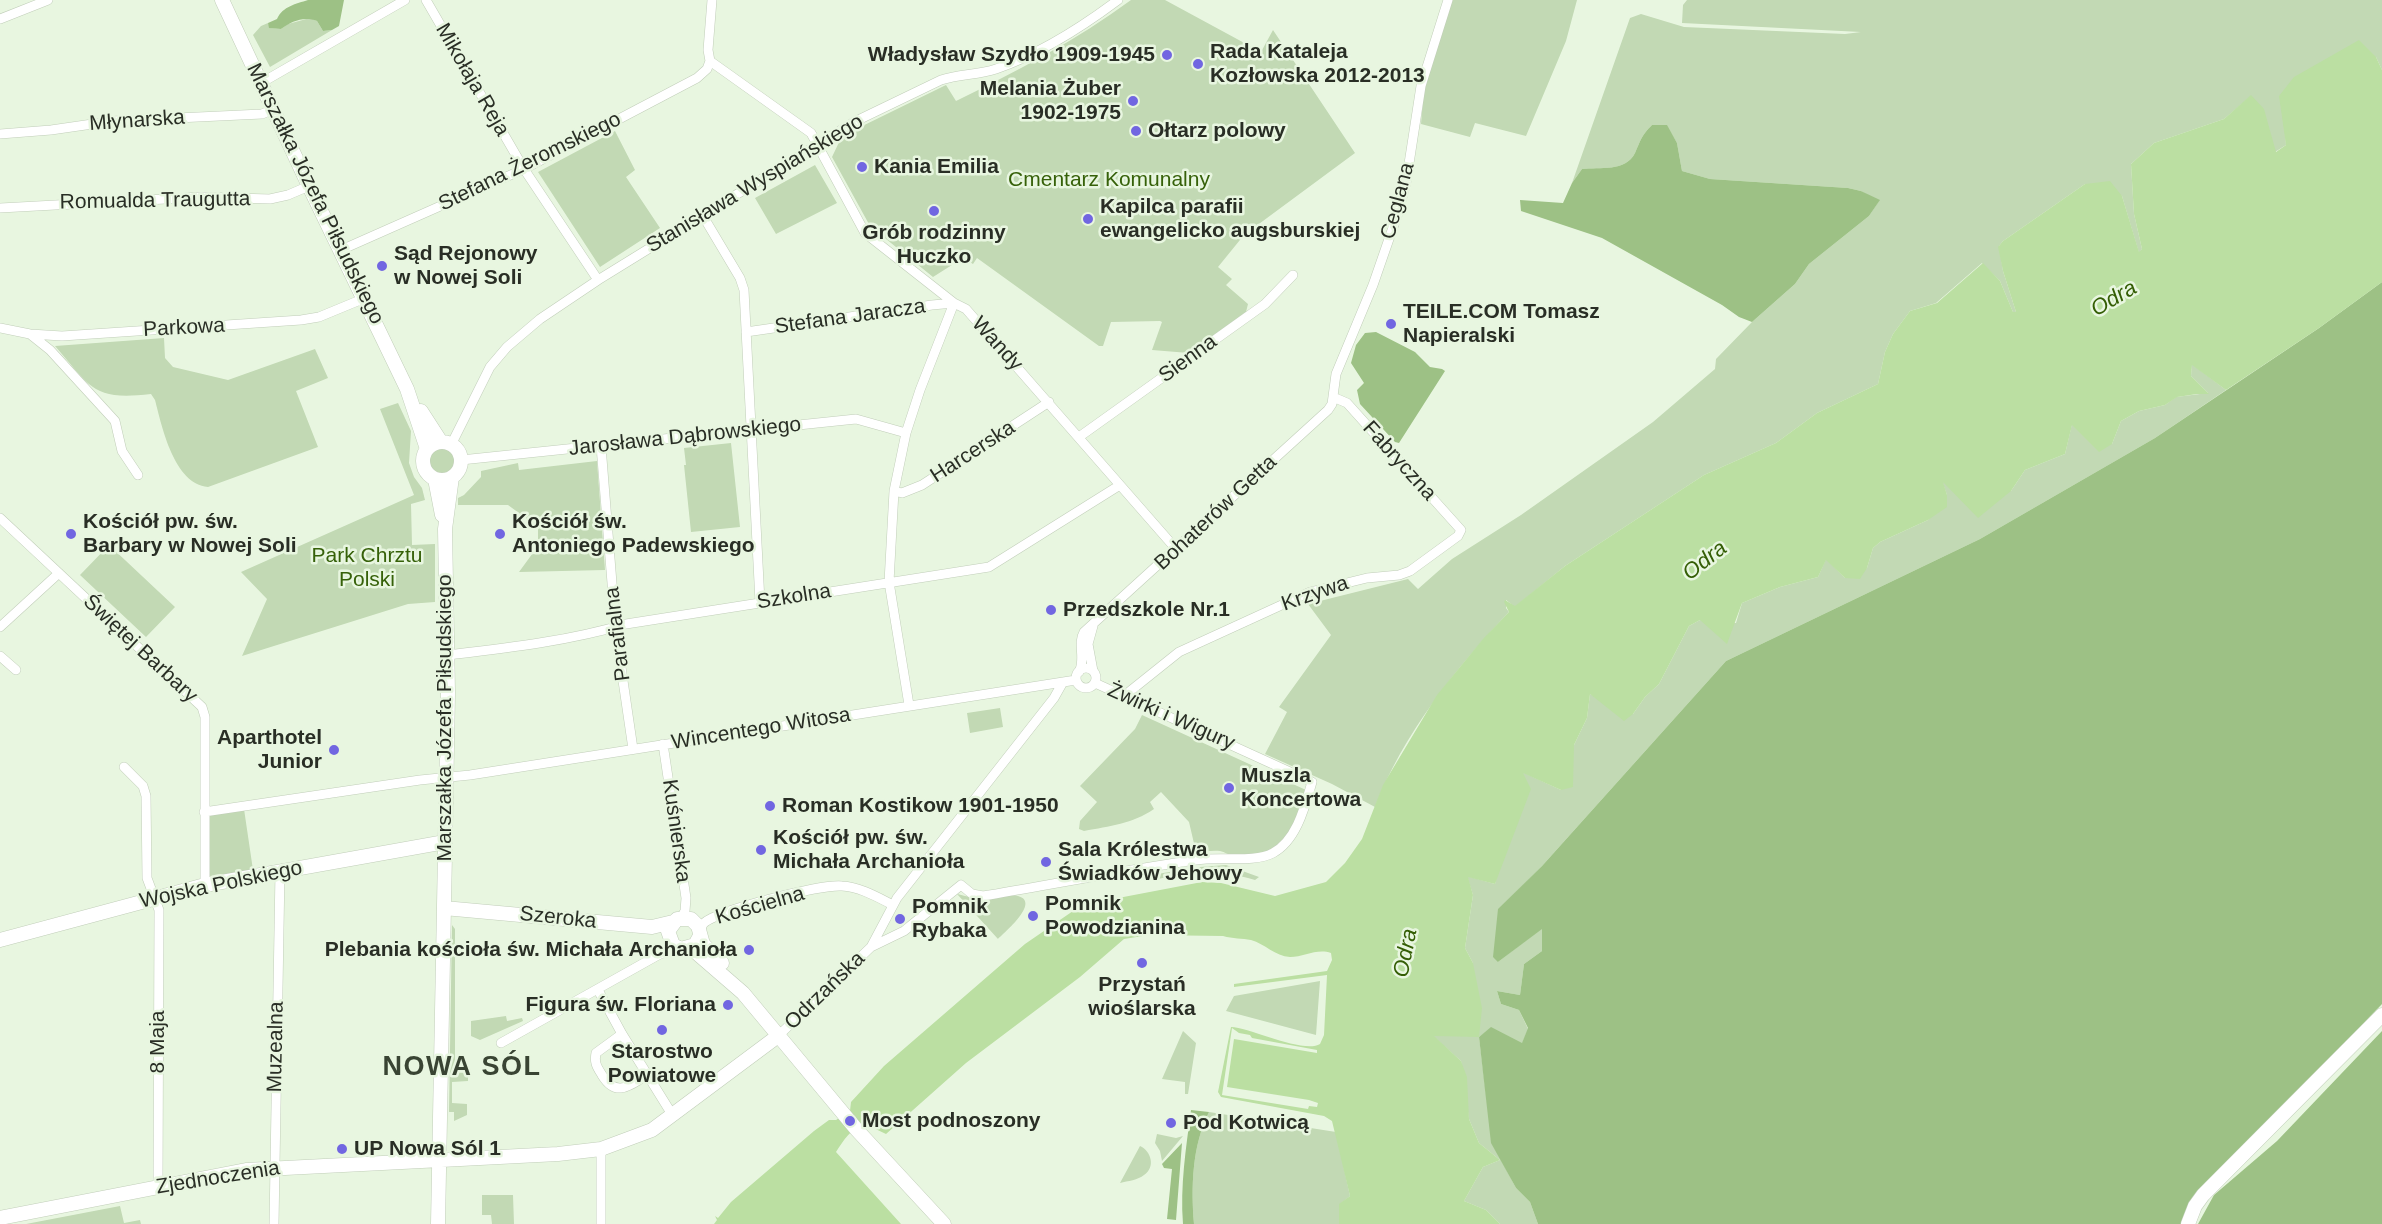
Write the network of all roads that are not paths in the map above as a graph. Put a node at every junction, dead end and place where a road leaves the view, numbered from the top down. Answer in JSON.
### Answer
{"nodes":[{"id":1,"x":48,"y":0,"type":"edge"},
{"id":2,"x":222,"y":0,"type":"edge"},
{"id":3,"x":405,"y":0,"type":"edge"},
{"id":4,"x":426,"y":0,"type":"edge"},
{"id":5,"x":712,"y":0,"type":"edge"},
{"id":6,"x":1118,"y":0,"type":"edge"},
{"id":7,"x":1448,"y":0,"type":"edge"},
{"id":8,"x":0,"y":19,"type":"edge"},
{"id":9,"x":710,"y":61,"type":"junction"},
{"id":10,"x":261,"y":83,"type":"junction"},
{"id":11,"x":274,"y":109,"type":"junction"},
{"id":12,"x":0,"y":134,"type":"edge"},
{"id":13,"x":819,"y":146,"type":"junction"},
{"id":14,"x":524,"y":169,"type":"junction"},
{"id":15,"x":309,"y":186,"type":"junction"},
{"id":16,"x":0,"y":208,"type":"edge"},
{"id":17,"x":703,"y":216,"type":"junction"},
{"id":18,"x":341,"y":250,"type":"junction"},
{"id":19,"x":1293,"y":275,"type":"dead end"},
{"id":20,"x":598,"y":280,"type":"junction"},
{"id":21,"x":365,"y":298,"type":"junction"},
{"id":22,"x":954,"y":303,"type":"junction"},
{"id":23,"x":0,"y":328,"type":"edge"},
{"id":24,"x":746,"y":332,"type":"junction"},
{"id":25,"x":30,"y":334,"type":"junction"},
{"id":26,"x":407,"y":389,"type":"junction"},
{"id":27,"x":1333,"y":397,"type":"junction"},
{"id":28,"x":1049,"y":402,"type":"junction"},
{"id":29,"x":751,"y":430,"type":"junction"},
{"id":30,"x":906,"y":434,"type":"junction"},
{"id":31,"x":1079,"y":437,"type":"junction"},
{"id":32,"x":446,"y":443,"type":"junction"},
{"id":33,"x":601,"y":446,"type":"junction"},
{"id":34,"x":427,"y":449,"type":"junction"},
{"id":35,"x":461,"y":460,"type":"junction"},
{"id":36,"x":138,"y":474,"type":"dead end"},
{"id":37,"x":452,"y":477,"type":"junction"},
{"id":38,"x":435,"y":479,"type":"junction"},
{"id":39,"x":1120,"y":485,"type":"junction"},
{"id":40,"x":894,"y":491,"type":"junction"},
{"id":41,"x":0,"y":518,"type":"edge"},
{"id":42,"x":445,"y":529,"type":"junction"},
{"id":43,"x":1461,"y":530,"type":"joint"},
{"id":44,"x":1176,"y":549,"type":"junction"},
{"id":45,"x":59,"y":573,"type":"junction"},
{"id":46,"x":889,"y":582,"type":"junction"},
{"id":47,"x":760,"y":602,"type":"junction"},
{"id":48,"x":1093,"y":626,"type":"junction"},
{"id":49,"x":0,"y":627,"type":"edge"},
{"id":50,"x":615,"y":627,"type":"junction"},
{"id":51,"x":448,"y":655,"type":"junction"},
{"id":52,"x":0,"y":656,"type":"edge"},
{"id":53,"x":15,"y":670,"type":"dead end"},
{"id":54,"x":1093,"y":672,"type":"junction"},
{"id":55,"x":1078,"y":676,"type":"junction"},
{"id":56,"x":1063,"y":682,"type":"junction"},
{"id":57,"x":1095,"y":683,"type":"junction"},
{"id":58,"x":1124,"y":696,"type":"junction"},
{"id":59,"x":909,"y":705,"type":"junction"},
{"id":60,"x":663,"y":744,"type":"junction"},
{"id":61,"x":633,"y":749,"type":"junction"},
{"id":62,"x":124,"y":767,"type":"dead end"},
{"id":63,"x":446,"y":778,"type":"junction"},
{"id":64,"x":204,"y":812,"type":"junction"},
{"id":65,"x":445,"y":842,"type":"junction"},
{"id":66,"x":280,"y":871,"type":"junction"},
{"id":67,"x":205,"y":885,"type":"junction"},
{"id":68,"x":1031,"y":888,"type":"joint"},
{"id":69,"x":154,"y":897,"type":"junction"},
{"id":70,"x":893,"y":905,"type":"junction"},
{"id":71,"x":444,"y":908,"type":"junction"},
{"id":72,"x":677,"y":920,"type":"junction"},
{"id":73,"x":700,"y":933,"type":"junction"},
{"id":74,"x":668,"y":936,"type":"junction"},
{"id":75,"x":0,"y":940,"type":"edge"},
{"id":76,"x":871,"y":947,"type":"junction"},
{"id":77,"x":686,"y":949,"type":"junction"},
{"id":78,"x":660,"y":954,"type":"junction"},
{"id":79,"x":598,"y":990,"type":"junction"},
{"id":80,"x":743,"y":993,"type":"junction"},
{"id":81,"x":2382,"y":1015,"type":"edge"},
{"id":82,"x":621,"y":1034,"type":"junction"},
{"id":83,"x":778,"y":1036,"type":"junction"},
{"id":84,"x":501,"y":1043,"type":"dead end"},
{"id":85,"x":647,"y":1075,"type":"junction"},
{"id":86,"x":673,"y":1116,"type":"junction"},
{"id":87,"x":601,"y":1149,"type":"junction"},
{"id":88,"x":439,"y":1159,"type":"junction"},
{"id":89,"x":274,"y":1168,"type":"junction"},
{"id":90,"x":158,"y":1187,"type":"junction"},
{"id":91,"x":1,"y":1218,"type":"edge"},
{"id":92,"x":274,"y":1224,"type":"edge"},
{"id":93,"x":438,"y":1224,"type":"edge"},
{"id":94,"x":601,"y":1224,"type":"edge"},
{"id":95,"x":944,"y":1224,"type":"edge"},
{"id":96,"x":2188,"y":1224,"type":"edge"}],
"edges":[{"from":1,"to":8,"type":"street"},
{"from":2,"to":10,"type":"street","name":"Marszałka Józefa Piłsudskiego"},
{"from":3,"to":10,"type":"street"},
{"from":4,"to":14,"type":"street","name":"Mikołaja Reja"},
{"from":5,"to":9,"type":"street"},
{"from":6,"to":13,"type":"street","name":"Stanisława Wyspiańskiego"},
{"from":7,"to":27,"type":"street","name":"Ceglana"},
{"from":9,"to":13,"type":"street","name":"Wandy"},
{"from":9,"to":14,"type":"street","name":"Stefana Żeromskiego"},
{"from":10,"to":11,"type":"street","name":"Marszałka Józefa Piłsudskiego"},
{"from":11,"to":12,"type":"street","name":"Młynarska"},
{"from":11,"to":15,"type":"street","name":"Marszałka Józefa Piłsudskiego"},
{"from":13,"to":17,"type":"street","name":"Stanisława Wyspiańskiego"},
{"from":13,"to":22,"type":"street","name":"Wandy"},
{"from":14,"to":18,"type":"street","name":"Stefana Żeromskiego"},
{"from":14,"to":20,"type":"street","name":"Mikołaja Reja"},
{"from":15,"to":16,"type":"street","name":"Romualda Traugutta"},
{"from":15,"to":18,"type":"street","name":"Marszałka Józefa Piłsudskiego"},
{"from":17,"to":20,"type":"street","name":"Stanisława Wyspiańskiego"},
{"from":17,"to":24,"type":"street"},
{"from":18,"to":21,"type":"street","name":"Marszałka Józefa Piłsudskiego"},
{"from":19,"to":31,"type":"street","name":"Sienna"},
{"from":20,"to":32,"type":"street","name":"Stanisława Wyspiańskiego"},
{"from":21,"to":25,"type":"street","name":"Parkowa"},
{"from":21,"to":26,"type":"street","name":"Marszałka Józefa Piłsudskiego"},
{"from":22,"to":24,"type":"street","name":"Stefana Jaracza"},
{"from":22,"to":28,"type":"street","name":"Wandy"},
{"from":22,"to":30,"type":"street"},
{"from":23,"to":25,"type":"street","name":"Parkowa"},
{"from":24,"to":29,"type":"street"},
{"from":25,"to":36,"type":"street"},
{"from":26,"to":32,"type":"street","name":"Marszałka Józefa Piłsudskiego"},
{"from":26,"to":34,"type":"street","name":"Marszałka Józefa Piłsudskiego"},
{"from":27,"to":43,"type":"street","name":"Fabryczna"},
{"from":27,"to":44,"type":"street","name":"Bohaterów Getta"},
{"from":28,"to":31,"type":"street","name":"Wandy"},
{"from":28,"to":40,"type":"street","name":"Harcerska"},
{"from":29,"to":30,"type":"street","name":"Jarosława Dąbrowskiego"},
{"from":29,"to":33,"type":"street","name":"Jarosława Dąbrowskiego"},
{"from":29,"to":47,"type":"street"},
{"from":30,"to":40,"type":"street"},
{"from":31,"to":39,"type":"street","name":"Wandy"},
{"from":32,"to":34,"type":"street"},
{"from":32,"to":35,"type":"street"},
{"from":33,"to":35,"type":"street","name":"Jarosława Dąbrowskiego"},
{"from":33,"to":50,"type":"street","name":"Parafialna"},
{"from":34,"to":38,"type":"street"},
{"from":35,"to":37,"type":"street"},
{"from":37,"to":38,"type":"street"},
{"from":37,"to":42,"type":"street","name":"Marszałka Józefa Piłsudskiego"},
{"from":38,"to":42,"type":"street","name":"Marszałka Józefa Piłsudskiego"},
{"from":39,"to":44,"type":"street","name":"Wandy"},
{"from":39,"to":46,"type":"street","name":"Szkolna"},
{"from":40,"to":46,"type":"street"},
{"from":41,"to":45,"type":"street","name":"Świętej Barbary"},
{"from":42,"to":51,"type":"street","name":"Marszałka Józefa Piłsudskiego"},
{"from":43,"to":58,"type":"street","name":"Krzywa"},
{"from":44,"to":48,"type":"street","name":"Bohaterów Getta"},
{"from":45,"to":49,"type":"street"},
{"from":45,"to":64,"type":"street","name":"Świętej Barbary"},
{"from":46,"to":47,"type":"street","name":"Szkolna"},
{"from":46,"to":59,"type":"street"},
{"from":47,"to":50,"type":"street","name":"Szkolna"},
{"from":48,"to":54,"type":"street"},
{"from":48,"to":55,"type":"street","name":"Bohaterów Getta"},
{"from":50,"to":51,"type":"street","name":"Szkolna"},
{"from":50,"to":61,"type":"street","name":"Parafialna"},
{"from":51,"to":63,"type":"street","name":"Marszałka Józefa Piłsudskiego"},
{"from":52,"to":53,"type":"street"},
{"from":54,"to":55,"type":"street"},
{"from":54,"to":57,"type":"street"},
{"from":55,"to":56,"type":"street","name":"Wincentego Witosa"},
{"from":55,"to":57,"type":"street"},
{"from":56,"to":59,"type":"street","name":"Wincentego Witosa"},
{"from":56,"to":70,"type":"street","name":"Odrzańska"},
{"from":57,"to":58,"type":"street","name":"Żwirki i Wigury"},
{"from":58,"to":68,"type":"street","name":"Żwirki i Wigury"},
{"from":59,"to":60,"type":"street","name":"Wincentego Witosa"},
{"from":60,"to":61,"type":"street","name":"Wincentego Witosa"},
{"from":60,"to":72,"type":"street","name":"Kuśnierska"},
{"from":61,"to":63,"type":"street","name":"Wincentego Witosa"},
{"from":62,"to":69,"type":"street","name":"8 Maja"},
{"from":63,"to":64,"type":"street","name":"Wincentego Witosa"},
{"from":63,"to":65,"type":"street","name":"Marszałka Józefa Piłsudskiego"},
{"from":64,"to":67,"type":"street","name":"Świętej Barbary"},
{"from":65,"to":66,"type":"street","name":"Wojska Polskiego"},
{"from":65,"to":71,"type":"street","name":"Marszałka Józefa Piłsudskiego"},
{"from":66,"to":67,"type":"street","name":"Wojska Polskiego"},
{"from":66,"to":89,"type":"street","name":"Muzealna"},
{"from":67,"to":69,"type":"street","name":"Wojska Polskiego"},
{"from":68,"to":76,"type":"street","name":"Odrzańska"},
{"from":69,"to":75,"type":"street","name":"Wojska Polskiego"},
{"from":69,"to":90,"type":"street","name":"8 Maja"},
{"from":70,"to":73,"type":"street","name":"Kościelna"},
{"from":70,"to":76,"type":"street","name":"Odrzańska"},
{"from":71,"to":72,"type":"street","name":"Szeroka"},
{"from":71,"to":88,"type":"street","name":"Marszałka Józefa Piłsudskiego"},
{"from":72,"to":73,"type":"street"},
{"from":72,"to":74,"type":"street"},
{"from":73,"to":77,"type":"street"},
{"from":73,"to":80,"type":"street"},
{"from":74,"to":77,"type":"street"},
{"from":74,"to":78,"type":"street"},
{"from":76,"to":83,"type":"street","name":"Odrzańska"},
{"from":77,"to":78,"type":"street"},
{"from":77,"to":80,"type":"street"},
{"from":78,"to":79,"type":"street"},
{"from":79,"to":82,"type":"street"},
{"from":79,"to":84,"type":"street"},
{"from":80,"to":83,"type":"street"},
{"from":81,"to":96,"type":"street"},
{"from":82,"to":85,"type":"street"},
{"from":82,"to":85,"type":"street"},
{"from":83,"to":86,"type":"street","name":"Zjednoczenia"},
{"from":83,"to":95,"type":"street"},
{"from":85,"to":86,"type":"street"},
{"from":86,"to":87,"type":"street","name":"Zjednoczenia"},
{"from":87,"to":88,"type":"street","name":"Zjednoczenia"},
{"from":87,"to":94,"type":"street"},
{"from":88,"to":89,"type":"street","name":"Zjednoczenia"},
{"from":88,"to":93,"type":"street","name":"Marszałka Józefa Piłsudskiego"},
{"from":89,"to":90,"type":"street","name":"Zjednoczenia"},
{"from":89,"to":92,"type":"street","name":"Muzealna"},
{"from":90,"to":91,"type":"street","name":"Zjednoczenia"}]}
